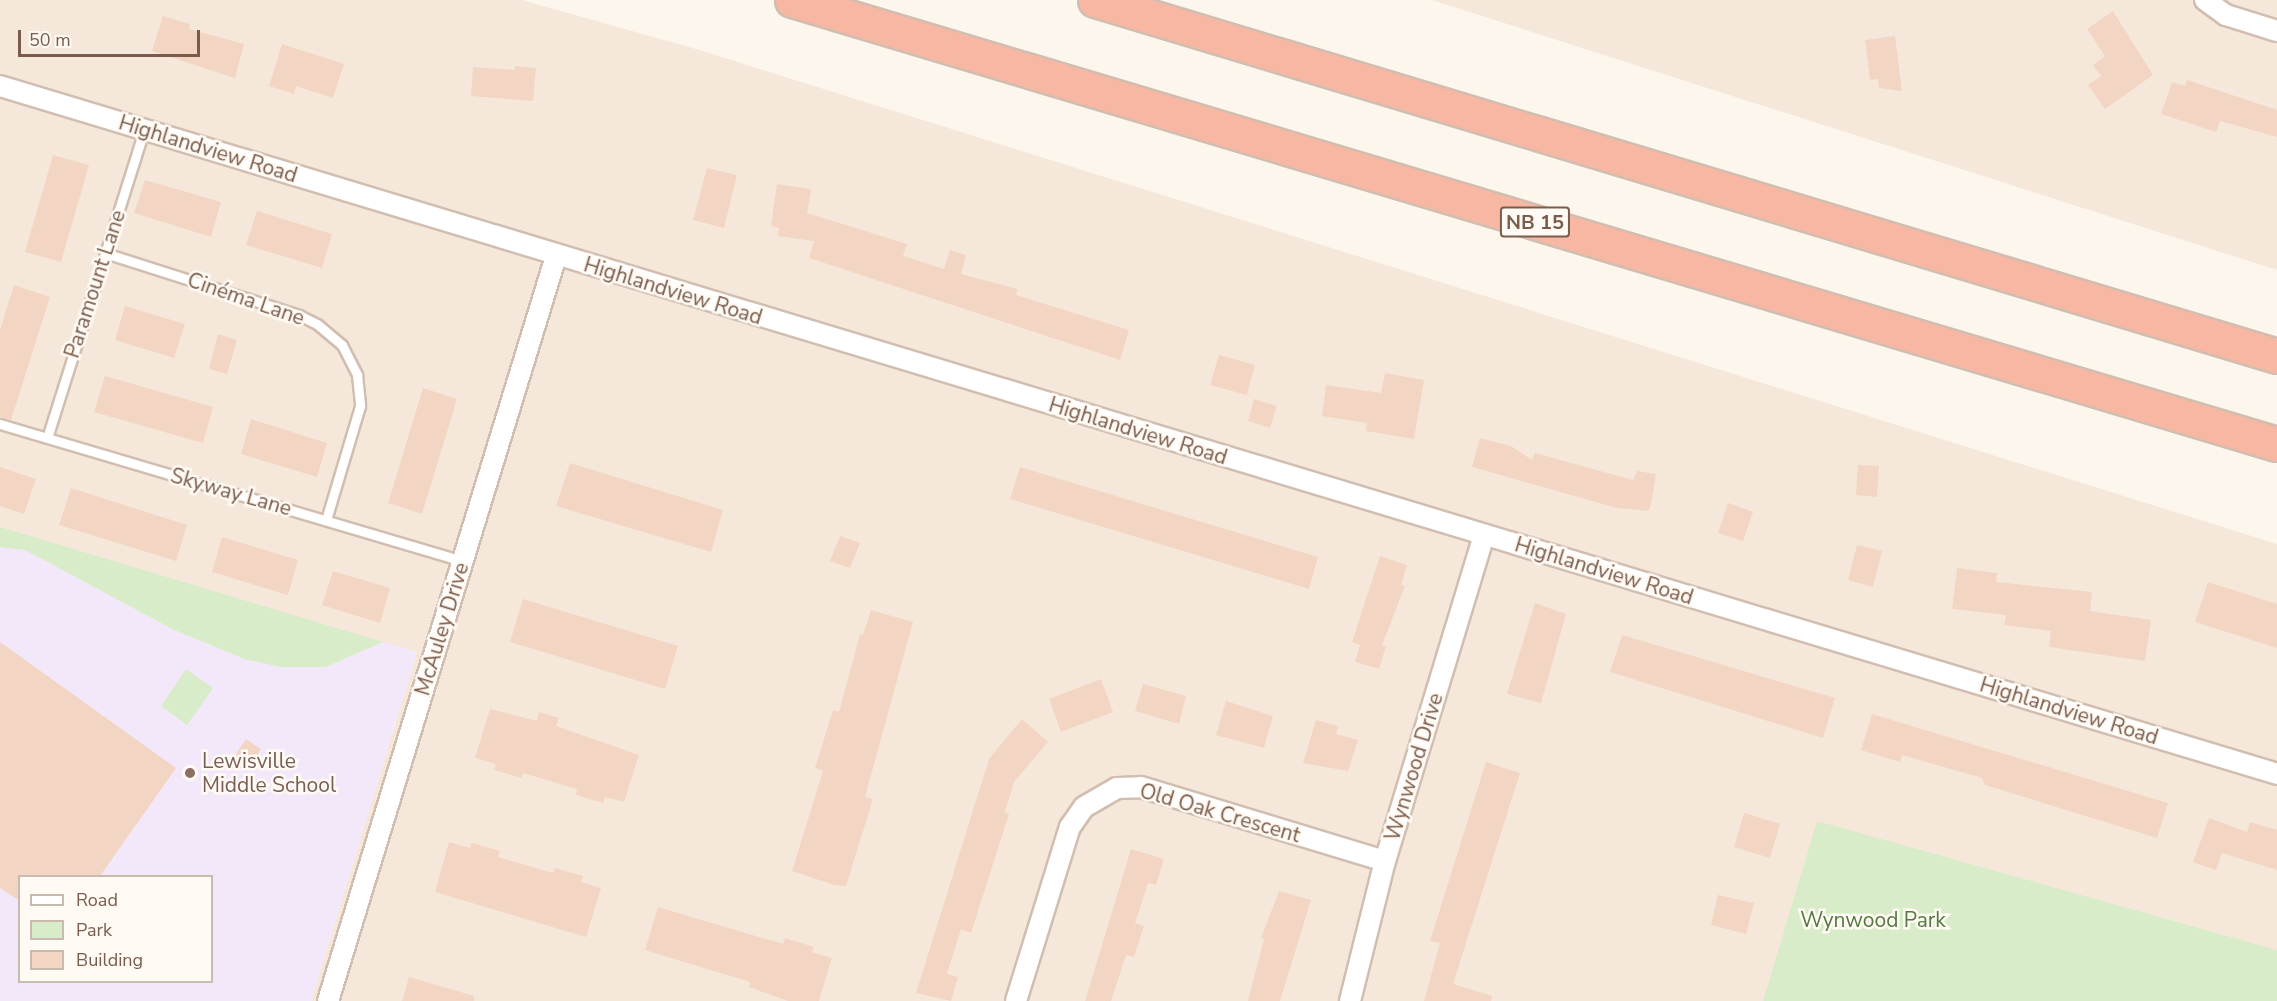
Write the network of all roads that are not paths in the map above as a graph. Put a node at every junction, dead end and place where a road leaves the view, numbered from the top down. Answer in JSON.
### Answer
{"nodes":[{"id":1,"x":792,"y":0,"type":"edge"},
{"id":2,"x":1095,"y":0,"type":"edge"},
{"id":3,"x":2205,"y":0,"type":"edge"},
{"id":4,"x":2277,"y":31,"type":"edge"},
{"id":5,"x":0,"y":86,"type":"edge"},
{"id":6,"x":144,"y":130,"type":"junction"},
{"id":7,"x":105,"y":253,"type":"junction"},
{"id":8,"x":556,"y":256,"type":"junction"},
{"id":9,"x":2277,"y":356,"type":"edge"},
{"id":10,"x":0,"y":424,"type":"edge"},
{"id":11,"x":47,"y":438,"type":"junction"},
{"id":12,"x":2277,"y":444,"type":"edge"},
{"id":13,"x":326,"y":520,"type":"junction"},
{"id":14,"x":1484,"y":535,"type":"junction"},
{"id":15,"x":463,"y":561,"type":"junction"},
{"id":16,"x":2277,"y":774,"type":"edge"},
{"id":17,"x":1385,"y":861,"type":"junction"},
{"id":18,"x":328,"y":1001,"type":"edge"},
{"id":19,"x":1016,"y":1001,"type":"edge"},
{"id":20,"x":1350,"y":1001,"type":"edge"}],
"edges":[{"from":1,"to":12,"type":"highway","number":"NB 15"},
{"from":2,"to":9,"type":"highway"},
{"from":3,"to":4,"type":"street"},
{"from":5,"to":6,"type":"street","name":"Highlandview Road"},
{"from":6,"to":7,"type":"lane","name":"Paramount Lane"},
{"from":6,"to":8,"type":"street","name":"Highlandview Road"},
{"from":7,"to":11,"type":"lane","name":"Paramount Lane"},
{"from":7,"to":13,"type":"lane","name":"Cinéma Lane"},
{"from":8,"to":14,"type":"street","name":"Highlandview Road"},
{"from":8,"to":15,"type":"street","name":"McAuley Drive"},
{"from":10,"to":11,"type":"lane","name":"Skyway Lane"},
{"from":11,"to":13,"type":"lane","name":"Skyway Lane"},
{"from":13,"to":15,"type":"lane","name":"Skyway Lane"},
{"from":14,"to":16,"type":"street","name":"Highlandview Road"},
{"from":14,"to":17,"type":"street","name":"Wynwood Drive"},
{"from":15,"to":18,"type":"street","name":"McAuley Drive"},
{"from":17,"to":19,"type":"street","name":"Old Oak Crescent"},
{"from":17,"to":20,"type":"street","name":"Wynwood Drive"}]}
